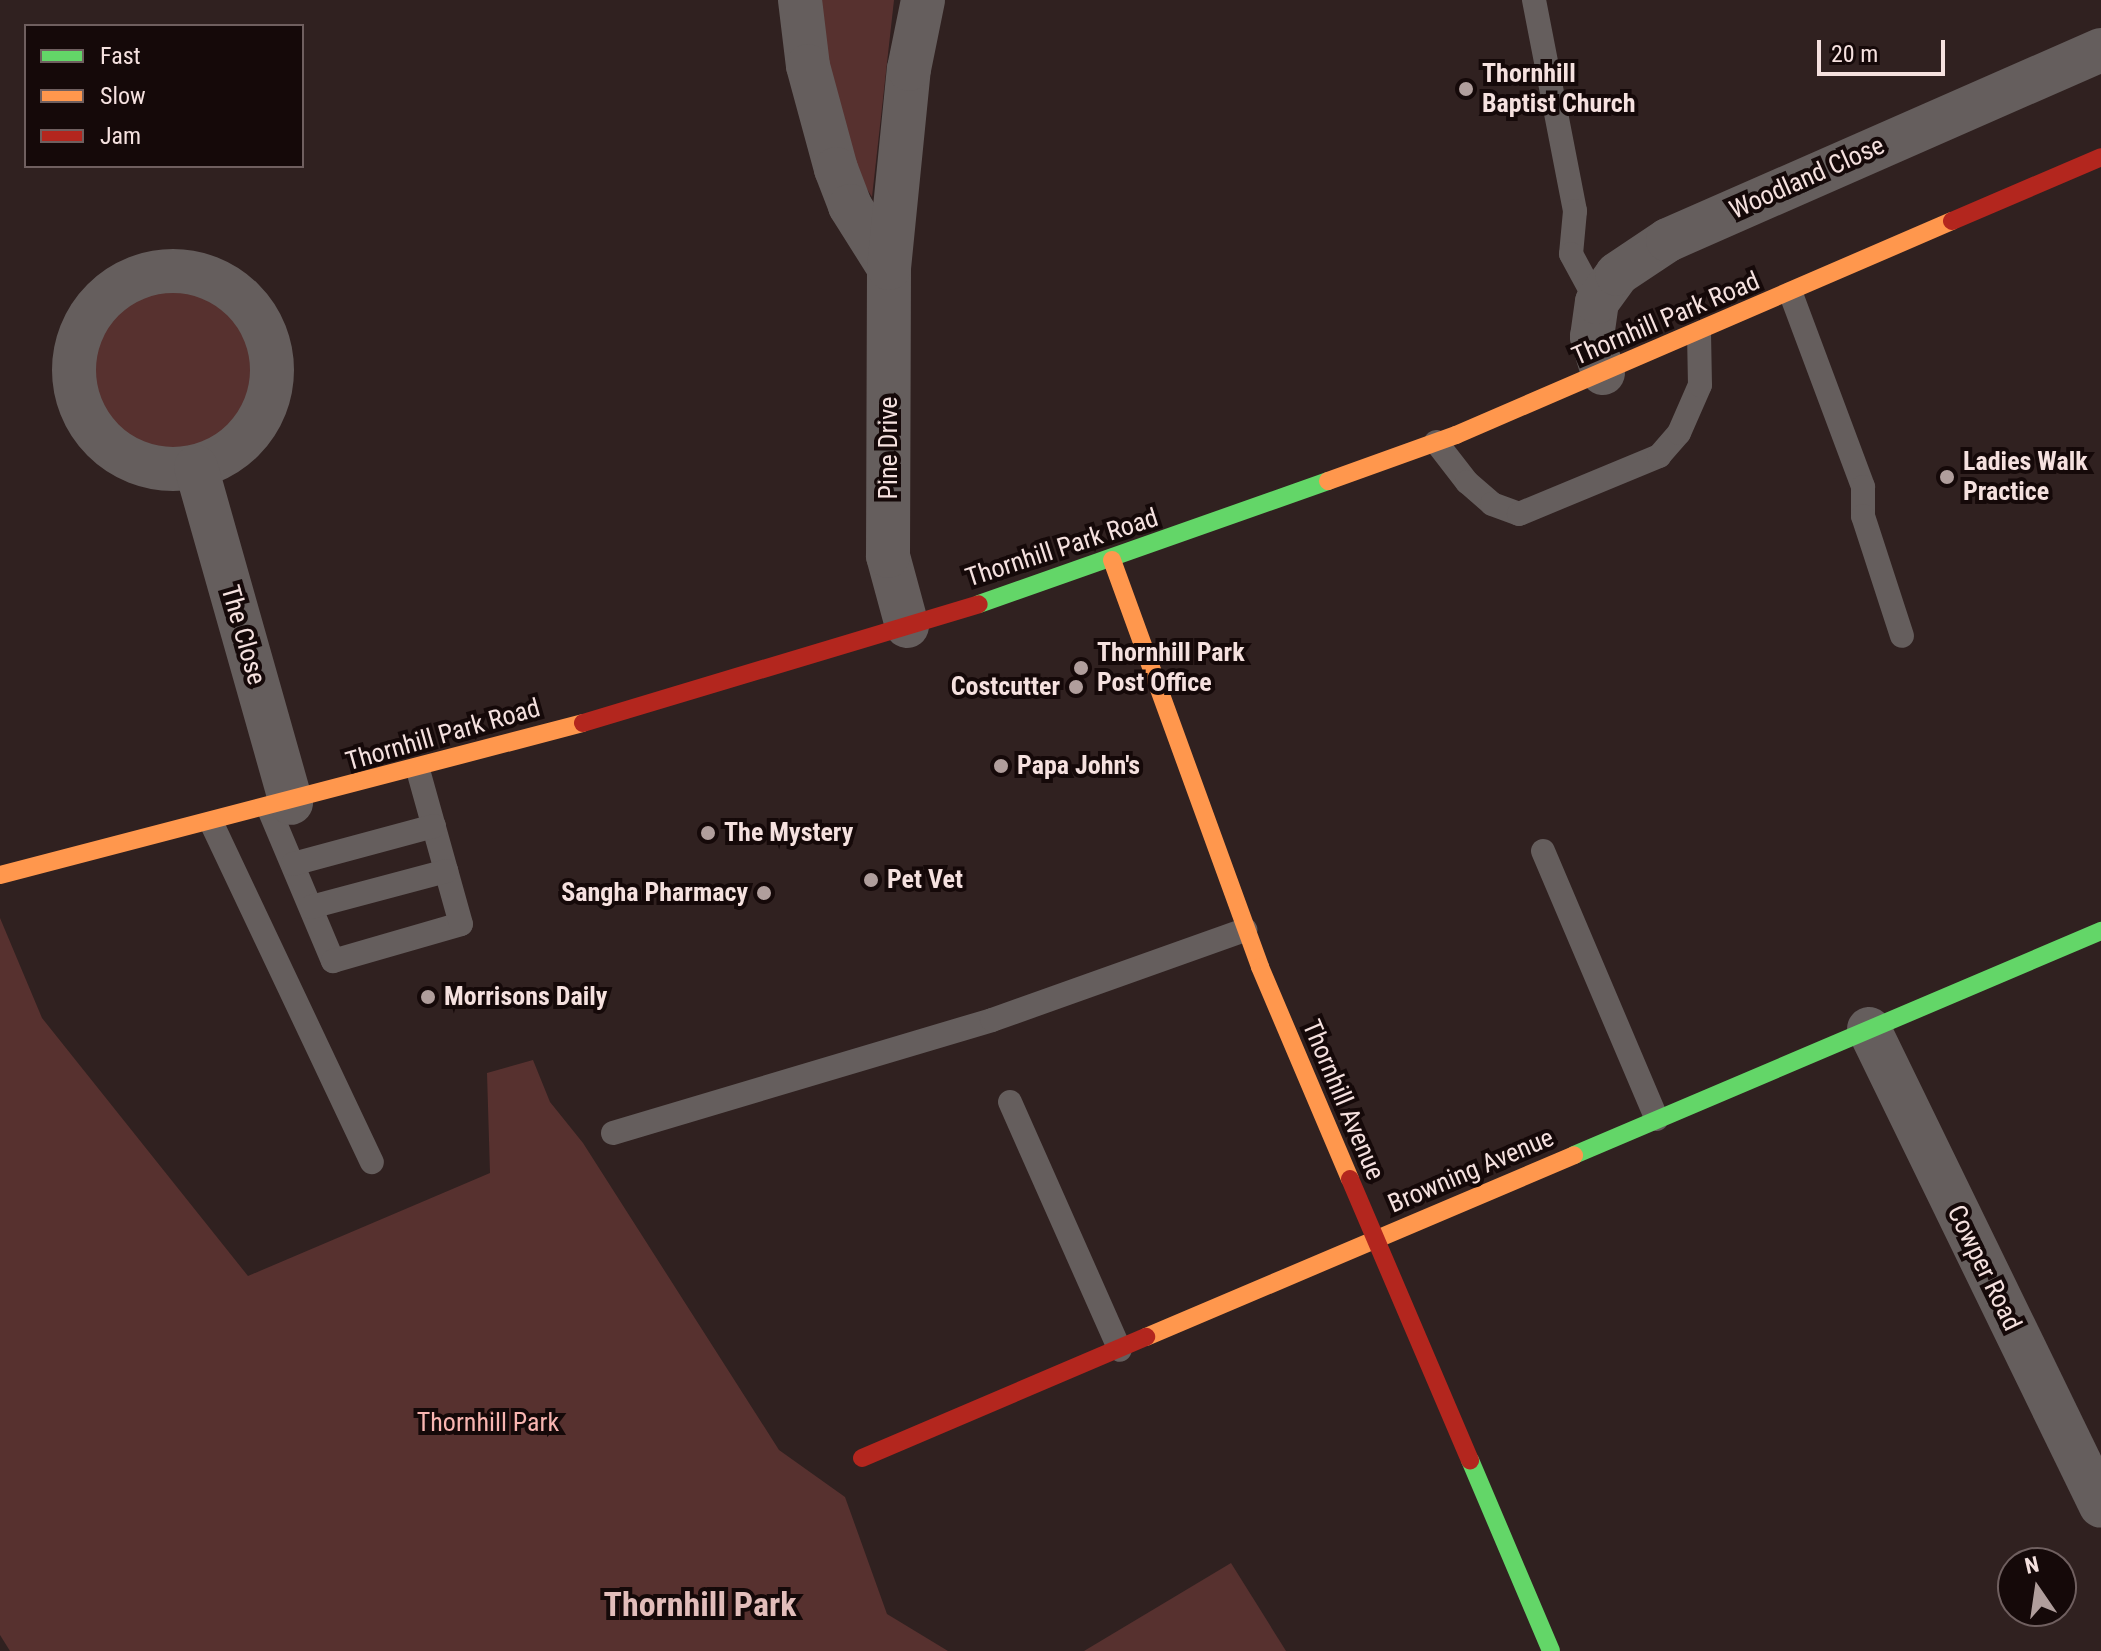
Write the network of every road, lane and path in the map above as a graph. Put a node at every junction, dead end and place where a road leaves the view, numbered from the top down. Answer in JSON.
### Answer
{"nodes":[{"id":1,"x":800,"y":0,"type":"edge"},
{"id":2,"x":923,"y":0,"type":"edge"},
{"id":3,"x":1534,"y":0,"type":"edge"},
{"id":4,"x":2101,"y":50,"type":"edge"},
{"id":5,"x":2101,"y":157,"type":"edge"},
{"id":6,"x":889,"y":268,"type":"junction"},
{"id":7,"x":1791,"y":294,"type":"junction"},
{"id":8,"x":1597,"y":302,"type":"junction"},
{"id":9,"x":1699,"y":334,"type":"junction"},
{"id":10,"x":1603,"y":373,"type":"junction"},
{"id":11,"x":1436,"y":442,"type":"junction"},
{"id":12,"x":196,"y":467,"type":"junction"},
{"id":13,"x":1112,"y":560,"type":"junction"},
{"id":14,"x":907,"y":626,"type":"junction"},
{"id":15,"x":1902,"y":636,"type":"dead end"},
{"id":16,"x":418,"y":770,"type":"junction"},
{"id":17,"x":280,"y":806,"type":"junction"},
{"id":18,"x":212,"y":824,"type":"junction"},
{"id":19,"x":434,"y":826,"type":"junction"},
{"id":20,"x":1543,"y":851,"type":"dead end"},
{"id":21,"x":293,"y":864,"type":"junction"},
{"id":22,"x":446,"y":871,"type":"junction"},
{"id":23,"x":0,"y":875,"type":"edge"},
{"id":24,"x":311,"y":907,"type":"junction"},
{"id":25,"x":1245,"y":930,"type":"junction"},
{"id":26,"x":2101,"y":931,"type":"edge"},
{"id":27,"x":1869,"y":1029,"type":"junction"},
{"id":28,"x":1010,"y":1102,"type":"dead end"},
{"id":29,"x":1657,"y":1119,"type":"junction"},
{"id":30,"x":613,"y":1133,"type":"dead end"},
{"id":31,"x":372,"y":1162,"type":"dead end"},
{"id":32,"x":1374,"y":1241,"type":"junction"},
{"id":33,"x":1120,"y":1350,"type":"junction"},
{"id":34,"x":862,"y":1458,"type":"dead end"},
{"id":35,"x":2101,"y":1506,"type":"edge"},
{"id":36,"x":1551,"y":1651,"type":"edge"}],
"edges":[{"from":1,"to":6,"type":"street"},
{"from":2,"to":6,"type":"street","name":"Pine Drive"},
{"from":3,"to":8,"type":"lane"},
{"from":4,"to":8,"type":"street","name":"Woodland Close"},
{"from":5,"to":7,"type":"street","name":"Thornhill Park Road"},
{"from":6,"to":14,"type":"street","name":"Pine Drive"},
{"from":7,"to":9,"type":"street","name":"Thornhill Park Road"},
{"from":7,"to":15,"type":"lane"},
{"from":8,"to":10,"type":"street"},
{"from":9,"to":10,"type":"street","name":"Thornhill Park Road"},
{"from":9,"to":11,"type":"lane"},
{"from":10,"to":11,"type":"street","name":"Thornhill Park Road"},
{"from":11,"to":13,"type":"street","name":"Thornhill Park Road"},
{"from":12,"to":12,"type":"street"},
{"from":12,"to":17,"type":"street","name":"The Close"},
{"from":13,"to":14,"type":"street","name":"Thornhill Park Road"},
{"from":13,"to":25,"type":"street","name":"Thornhill Avenue"},
{"from":14,"to":16,"type":"street","name":"Thornhill Park Road"},
{"from":16,"to":17,"type":"street","name":"Thornhill Park Road"},
{"from":16,"to":19,"type":"lane"},
{"from":17,"to":18,"type":"street","name":"Thornhill Park Road"},
{"from":17,"to":21,"type":"lane"},
{"from":18,"to":23,"type":"street","name":"Thornhill Park Road"},
{"from":18,"to":31,"type":"lane"},
{"from":19,"to":21,"type":"lane"},
{"from":19,"to":22,"type":"lane"},
{"from":20,"to":29,"type":"lane"},
{"from":21,"to":24,"type":"lane"},
{"from":22,"to":24,"type":"lane"},
{"from":22,"to":24,"type":"lane"},
{"from":25,"to":30,"type":"lane"},
{"from":25,"to":32,"type":"street","name":"Thornhill Avenue"},
{"from":26,"to":27,"type":"street","name":"Browning Avenue"},
{"from":27,"to":29,"type":"street","name":"Browning Avenue"},
{"from":27,"to":35,"type":"street","name":"Cowper Road"},
{"from":28,"to":33,"type":"lane"},
{"from":29,"to":32,"type":"street","name":"Browning Avenue"},
{"from":32,"to":33,"type":"street","name":"Browning Avenue"},
{"from":32,"to":36,"type":"street","name":"Thornhill Avenue"},
{"from":33,"to":34,"type":"street","name":"Browning Avenue"}]}
